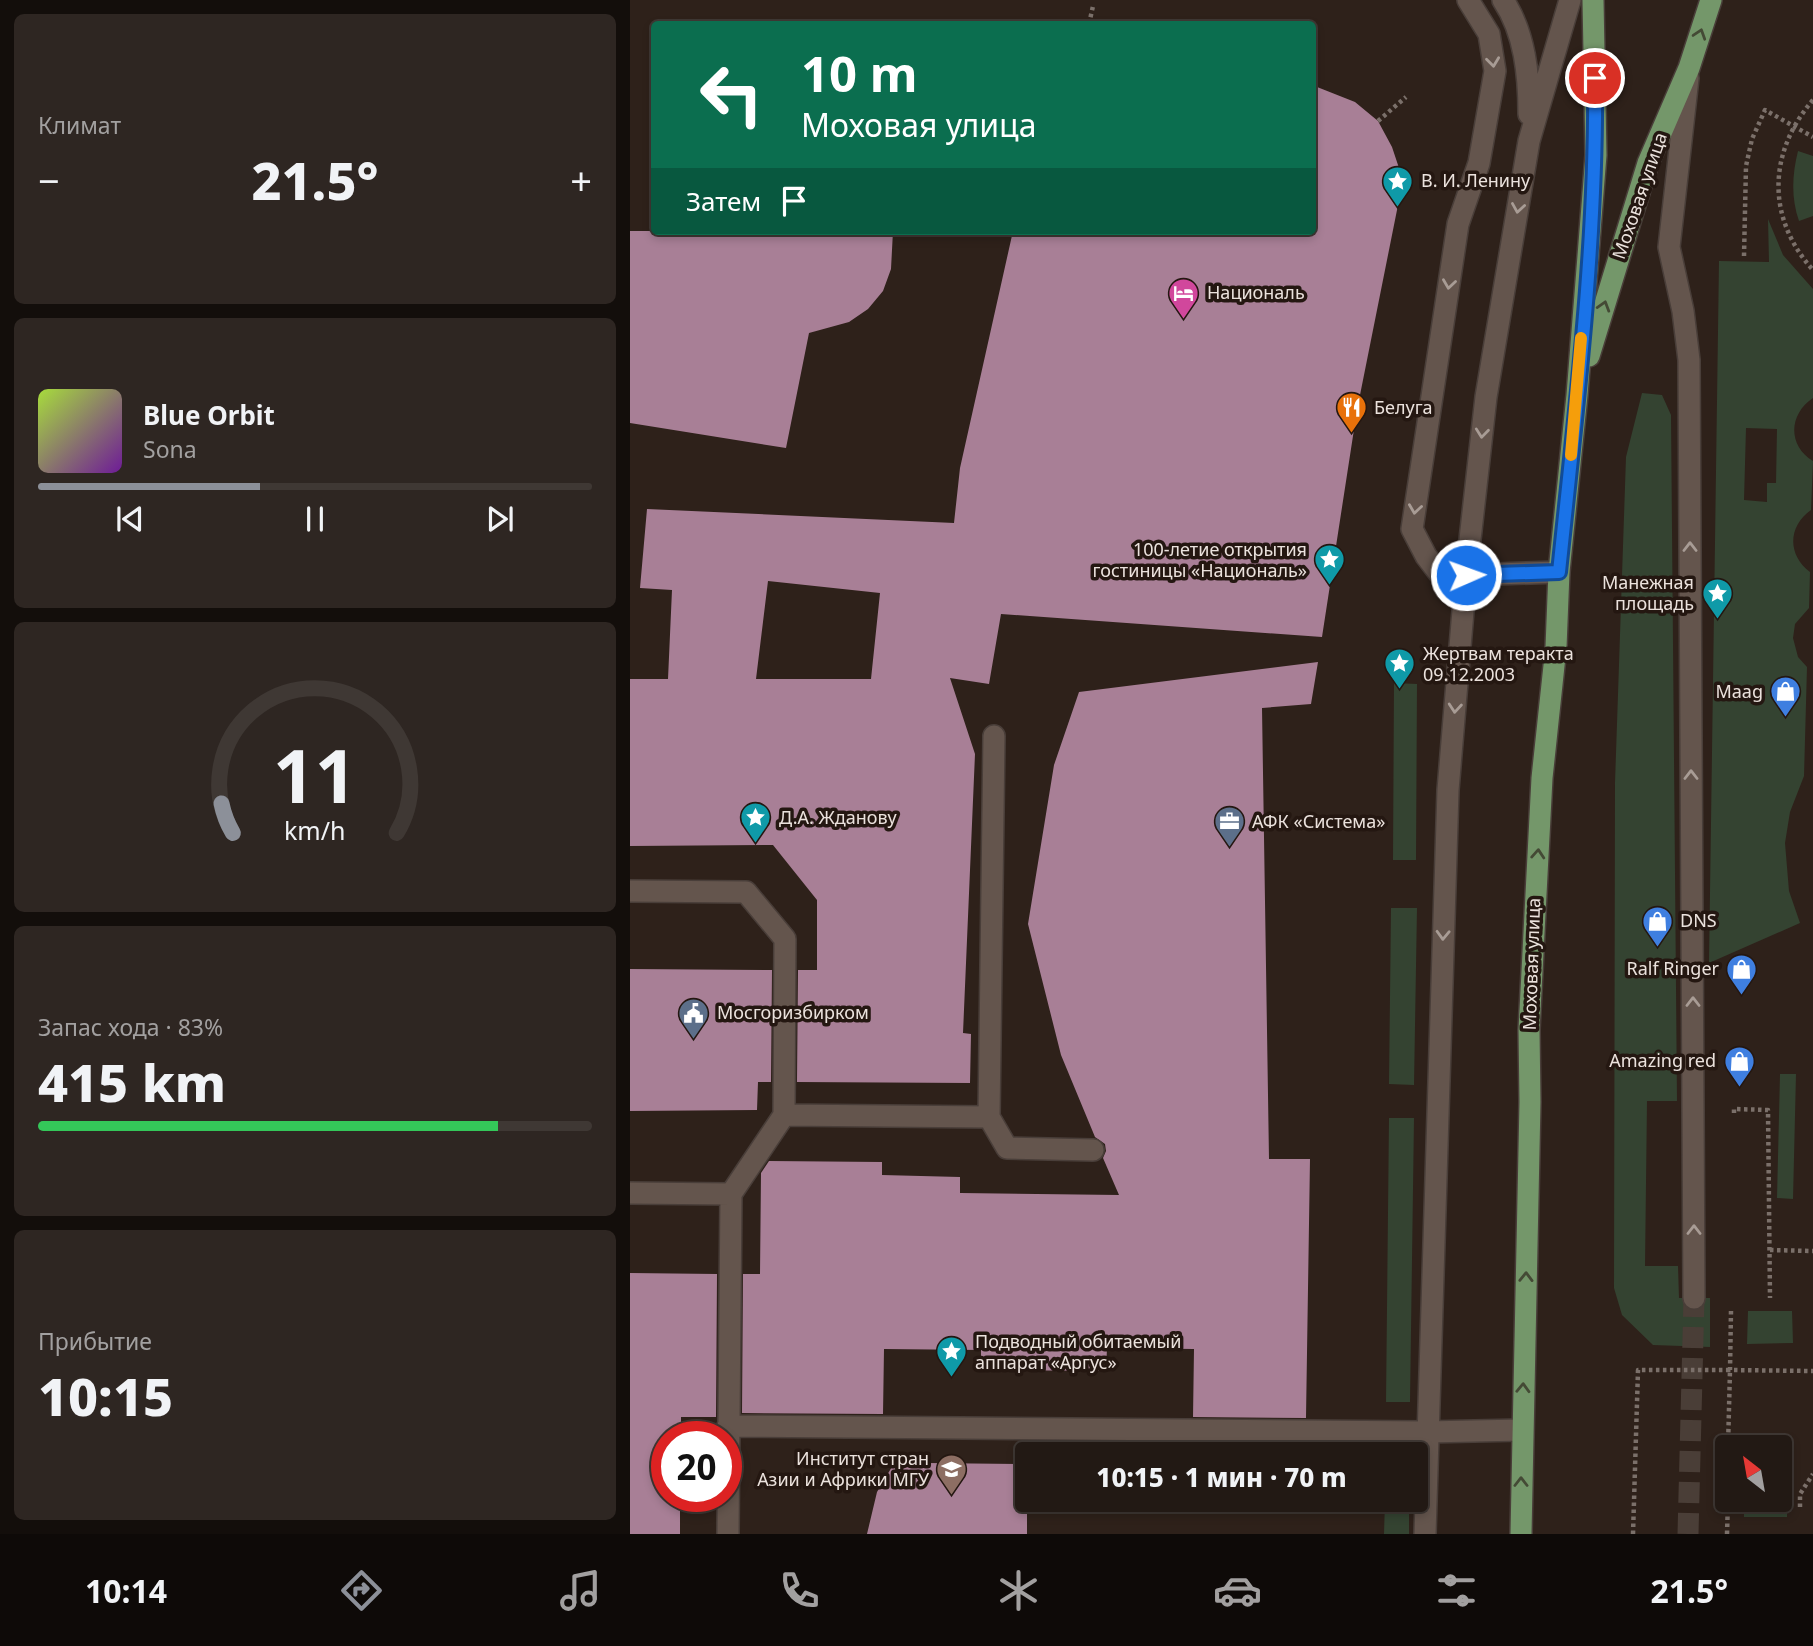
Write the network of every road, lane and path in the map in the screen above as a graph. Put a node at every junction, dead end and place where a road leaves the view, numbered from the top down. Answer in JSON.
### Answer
{"nodes":[{"id":1,"x":1468,"y":0,"type":"edge"},
{"id":2,"x":1503,"y":0,"type":"edge"},
{"id":3,"x":1570,"y":0,"type":"edge"},
{"id":4,"x":1593,"y":0,"type":"edge"},
{"id":5,"x":1711,"y":0,"type":"edge"},
{"id":6,"x":1093,"y":6,"type":"dead end"},
{"id":7,"x":1090,"y":21,"type":"edge"},
{"id":8,"x":1689,"y":68,"type":"junction"},
{"id":9,"x":1406,"y":97,"type":"dead end"},
{"id":10,"x":1813,"y":100,"type":"edge"},
{"id":11,"x":1378,"y":121,"type":"dead end"},
{"id":12,"x":1794,"y":126,"type":"junction"},
{"id":13,"x":1813,"y":136,"type":"edge"},
{"id":14,"x":1529,"y":141,"type":"junction"},
{"id":15,"x":1744,"y":256,"type":"dead end"},
{"id":16,"x":1813,"y":270,"type":"edge"},
{"id":17,"x":1577,"y":395,"type":"junction"},
{"id":18,"x":1559,"y":572,"type":"junction"},
{"id":19,"x":1466,"y":575,"type":"junction"},
{"id":20,"x":994,"y":736,"type":"dead end"},
{"id":21,"x":630,"y":891,"type":"edge"},
{"id":22,"x":1734,"y":1109,"type":"dead end"},
{"id":23,"x":783,"y":1115,"type":"junction"},
{"id":24,"x":989,"y":1117,"type":"junction"},
{"id":25,"x":1093,"y":1150,"type":"dead end"},
{"id":26,"x":630,"y":1193,"type":"edge"},
{"id":27,"x":731,"y":1194,"type":"junction"},
{"id":28,"x":1770,"y":1250,"type":"junction"},
{"id":29,"x":1813,"y":1251,"type":"edge"},
{"id":30,"x":1695,"y":1298,"type":"tunnel mouth"},
{"id":31,"x":1770,"y":1298,"type":"dead end"},
{"id":32,"x":1730,"y":1343,"type":"dead end"},
{"id":33,"x":1730,"y":1370,"type":"junction"},
{"id":34,"x":1813,"y":1371,"type":"edge"},
{"id":35,"x":728,"y":1421,"type":"edge"},
{"id":36,"x":742,"y":1426,"type":"edge"},
{"id":37,"x":1522,"y":1430,"type":"junction"},
{"id":38,"x":1426,"y":1432,"type":"junction"},
{"id":39,"x":1728,"y":1435,"type":"edge"},
{"id":40,"x":1813,"y":1474,"type":"edge"},
{"id":41,"x":1800,"y":1507,"type":"dead end"},
{"id":42,"x":728,"y":1512,"type":"edge"},
{"id":43,"x":1728,"y":1512,"type":"edge"},
{"id":44,"x":728,"y":1534,"type":"edge"},
{"id":45,"x":1425,"y":1534,"type":"edge"},
{"id":46,"x":1521,"y":1534,"type":"edge"},
{"id":47,"x":1633,"y":1534,"type":"edge"},
{"id":48,"x":1727,"y":1534,"type":"edge"}],
"edges":[{"from":1,"to":19,"type":"lane","one_way":true},
{"from":2,"to":14,"type":"lane"},
{"from":3,"to":14,"type":"lane"},
{"from":4,"to":17,"type":"main road","name":"Моховая улица"},
{"from":8,"to":5,"type":"main road","name":"Моховая улица","one_way":true},
{"from":6,"to":7,"type":"path"},
{"from":17,"to":8,"type":"main road","name":"Моховая улица","one_way":true},
{"from":30,"to":8,"type":"lane","one_way":true},
{"from":9,"to":11,"type":"path"},
{"from":10,"to":12,"type":"path"},
{"from":12,"to":13,"type":"path"},
{"from":12,"to":15,"type":"path"},
{"from":12,"to":16,"type":"path"},
{"from":14,"to":19,"type":"lane","one_way":true},
{"from":17,"to":18,"type":"main road","name":"Моховая улица"},
{"from":18,"to":19,"type":"lane"},
{"from":37,"to":18,"type":"main road","name":"Моховая улица","one_way":true},
{"from":19,"to":38,"type":"lane","one_way":true},
{"from":20,"to":24,"type":"lane"},
{"from":21,"to":23,"type":"lane"},
{"from":22,"to":28,"type":"path"},
{"from":23,"to":24,"type":"lane"},
{"from":23,"to":27,"type":"lane"},
{"from":24,"to":25,"type":"lane"},
{"from":26,"to":27,"type":"lane"},
{"from":27,"to":35,"type":"lane"},
{"from":28,"to":29,"type":"path"},
{"from":28,"to":31,"type":"path"},
{"from":32,"to":33,"type":"path"},
{"from":33,"to":34,"type":"path"},
{"from":33,"to":39,"type":"path"},
{"from":33,"to":47,"type":"path"},
{"from":36,"to":38,"type":"lane"},
{"from":37,"to":38,"type":"lane"},
{"from":46,"to":37,"type":"main road","name":"Моховая улица","one_way":true},
{"from":38,"to":45,"type":"lane"},
{"from":40,"to":41,"type":"path"},
{"from":42,"to":44,"type":"lane"},
{"from":43,"to":48,"type":"path"}]}
